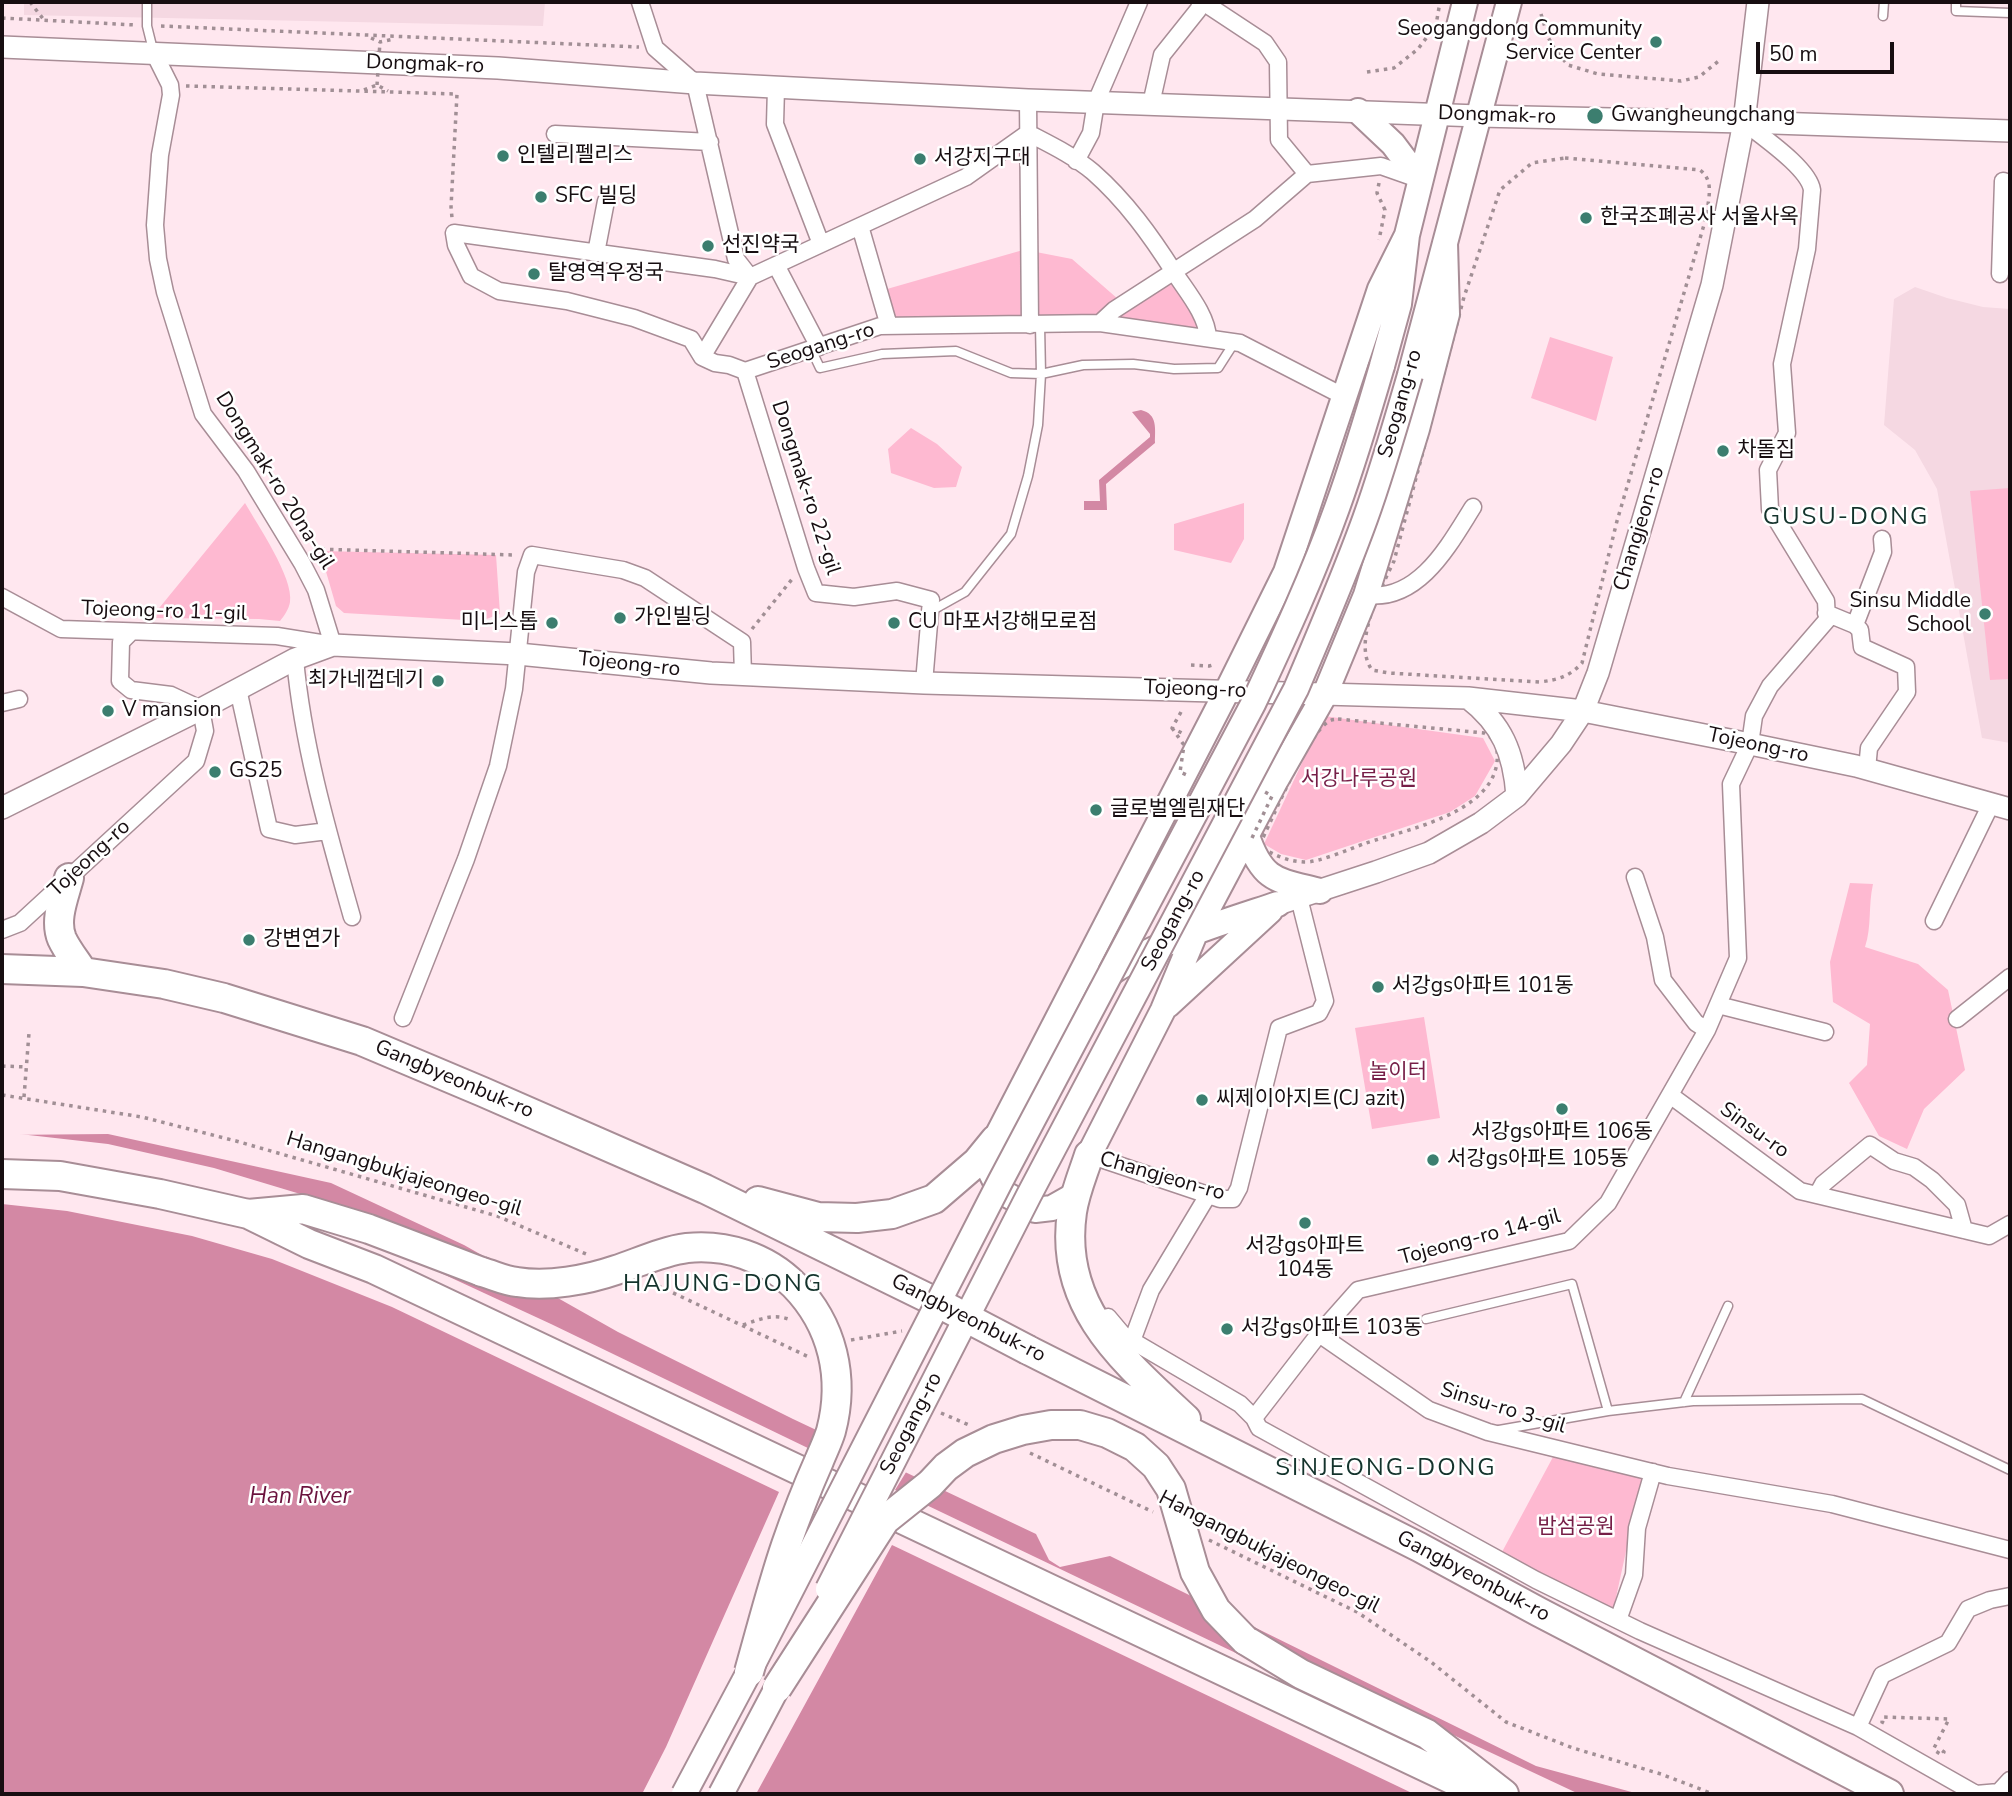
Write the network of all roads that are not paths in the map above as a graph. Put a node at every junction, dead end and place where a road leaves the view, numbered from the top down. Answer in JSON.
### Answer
{"nodes":[{"id":1,"x":147,"y":2,"type":"edge"},
{"id":2,"x":640,"y":2,"type":"edge"},
{"id":3,"x":1139,"y":2,"type":"edge"},
{"id":4,"x":1203,"y":2,"type":"edge"},
{"id":5,"x":1465,"y":2,"type":"edge"},
{"id":6,"x":1509,"y":2,"type":"edge"},
{"id":7,"x":1758,"y":2,"type":"edge"},
{"id":8,"x":1884,"y":2,"type":"edge"},
{"id":9,"x":1956,"y":2,"type":"edge"},
{"id":10,"x":2010,"y":13,"type":"edge"},
{"id":11,"x":1883,"y":16,"type":"dead end"},
{"id":12,"x":2,"y":47,"type":"edge"},
{"id":13,"x":154,"y":53,"type":"junction"},
{"id":14,"x":695,"y":83,"type":"junction"},
{"id":15,"x":776,"y":88,"type":"junction"},
{"id":16,"x":1028,"y":100,"type":"junction"},
{"id":17,"x":1096,"y":102,"type":"junction"},
{"id":18,"x":1151,"y":104,"type":"junction"},
{"id":19,"x":1277,"y":108,"type":"junction"},
{"id":20,"x":1358,"y":111,"type":"junction"},
{"id":21,"x":1436,"y":114,"type":"junction"},
{"id":22,"x":1479,"y":116,"type":"junction"},
{"id":23,"x":1744,"y":122,"type":"junction"},
{"id":24,"x":2010,"y":131,"type":"edge"},
{"id":25,"x":555,"y":134,"type":"dead end"},
{"id":26,"x":1028,"y":134,"type":"junction"},
{"id":27,"x":710,"y":142,"type":"junction"},
{"id":28,"x":1076,"y":161,"type":"junction"},
{"id":29,"x":1307,"y":174,"type":"junction"},
{"id":30,"x":1420,"y":180,"type":"junction"},
{"id":31,"x":2007,"y":182,"type":"edge"},
{"id":32,"x":606,"y":201,"type":"dead end"},
{"id":33,"x":860,"y":226,"type":"junction"},
{"id":34,"x":1407,"y":235,"type":"junction"},
{"id":35,"x":1445,"y":243,"type":"junction"},
{"id":36,"x":821,"y":244,"type":"junction"},
{"id":37,"x":596,"y":253,"type":"junction"},
{"id":38,"x":776,"y":265,"type":"junction"},
{"id":39,"x":1175,"y":273,"type":"junction"},
{"id":40,"x":2000,"y":274,"type":"dead end"},
{"id":41,"x":750,"y":277,"type":"junction"},
{"id":42,"x":1100,"y":323,"type":"junction"},
{"id":43,"x":1035,"y":325,"type":"junction"},
{"id":44,"x":890,"y":326,"type":"junction"},
{"id":45,"x":1208,"y":338,"type":"junction"},
{"id":46,"x":1234,"y":343,"type":"junction"},
{"id":47,"x":815,"y":348,"type":"junction"},
{"id":48,"x":702,"y":357,"type":"junction"},
{"id":49,"x":745,"y":371,"type":"junction"},
{"id":50,"x":1041,"y":374,"type":"junction"},
{"id":51,"x":1345,"y":397,"type":"junction"},
{"id":52,"x":1473,"y":507,"type":"dead end"},
{"id":53,"x":1882,"y":539,"type":"dead end"},
{"id":54,"x":1371,"y":596,"type":"junction"},
{"id":55,"x":2,"y":597,"type":"edge"},
{"id":56,"x":930,"y":612,"type":"junction"},
{"id":57,"x":1826,"y":613,"type":"junction"},
{"id":58,"x":1855,"y":625,"type":"junction"},
{"id":59,"x":131,"y":632,"type":"junction"},
{"id":60,"x":333,"y":645,"type":"junction"},
{"id":61,"x":518,"y":654,"type":"junction"},
{"id":62,"x":295,"y":659,"type":"junction"},
{"id":63,"x":743,"y":675,"type":"junction"},
{"id":64,"x":923,"y":683,"type":"junction"},
{"id":65,"x":238,"y":689,"type":"junction"},
{"id":66,"x":1227,"y":691,"type":"junction"},
{"id":67,"x":1325,"y":694,"type":"junction"},
{"id":68,"x":1468,"y":698,"type":"junction"},
{"id":69,"x":19,"y":699,"type":"dead end"},
{"id":70,"x":2,"y":703,"type":"edge"},
{"id":71,"x":201,"y":709,"type":"junction"},
{"id":72,"x":1583,"y":711,"type":"junction"},
{"id":73,"x":1750,"y":744,"type":"junction"},
{"id":74,"x":1867,"y":769,"type":"junction"},
{"id":75,"x":1517,"y":796,"type":"junction"},
{"id":76,"x":2001,"y":807,"type":"edge"},
{"id":77,"x":2,"y":808,"type":"edge"},
{"id":78,"x":328,"y":831,"type":"junction"},
{"id":79,"x":1249,"y":837,"type":"junction"},
{"id":80,"x":1634,"y":877,"type":"dead end"},
{"id":81,"x":69,"y":878,"type":"junction"},
{"id":82,"x":1299,"y":898,"type":"junction"},
{"id":83,"x":352,"y":917,"type":"dead end"},
{"id":84,"x":1934,"y":920,"type":"dead end"},
{"id":85,"x":2,"y":930,"type":"edge"},
{"id":86,"x":1196,"y":931,"type":"junction"},
{"id":87,"x":2,"y":969,"type":"edge"},
{"id":88,"x":83,"y":972,"type":"junction"},
{"id":89,"x":2010,"y":977,"type":"edge"},
{"id":90,"x":1718,"y":1005,"type":"junction"},
{"id":91,"x":1063,"y":1008,"type":"junction"},
{"id":92,"x":1163,"y":1010,"type":"junction"},
{"id":93,"x":403,"y":1017,"type":"dead end"},
{"id":94,"x":1957,"y":1019,"type":"dead end"},
{"id":95,"x":1707,"y":1030,"type":"junction"},
{"id":96,"x":1825,"y":1032,"type":"dead end"},
{"id":97,"x":1670,"y":1095,"type":"junction"},
{"id":98,"x":995,"y":1140,"type":"junction"},
{"id":99,"x":1089,"y":1155,"type":"junction"},
{"id":100,"x":2,"y":1174,"type":"edge"},
{"id":101,"x":705,"y":1189,"type":"junction"},
{"id":102,"x":1076,"y":1195,"type":"junction"},
{"id":103,"x":1208,"y":1195,"type":"junction"},
{"id":104,"x":1817,"y":1195,"type":"junction"},
{"id":105,"x":248,"y":1214,"type":"junction"},
{"id":106,"x":1964,"y":1230,"type":"junction"},
{"id":107,"x":2007,"y":1232,"type":"edge"},
{"id":108,"x":1070,"y":1240,"type":"junction"},
{"id":109,"x":1728,"y":1306,"type":"dead end"},
{"id":110,"x":1426,"y":1319,"type":"dead end"},
{"id":111,"x":1319,"y":1334,"type":"junction"},
{"id":112,"x":1132,"y":1341,"type":"junction"},
{"id":113,"x":1684,"y":1402,"type":"junction"},
{"id":114,"x":1608,"y":1411,"type":"junction"},
{"id":115,"x":1254,"y":1418,"type":"junction"},
{"id":116,"x":1488,"y":1432,"type":"junction"},
{"id":117,"x":1208,"y":1440,"type":"junction"},
{"id":118,"x":2010,"y":1469,"type":"edge"},
{"id":119,"x":1653,"y":1472,"type":"junction"},
{"id":120,"x":2010,"y":1550,"type":"edge"},
{"id":121,"x":2010,"y":1596,"type":"edge"},
{"id":122,"x":1618,"y":1620,"type":"junction"},
{"id":123,"x":749,"y":1672,"type":"junction"},
{"id":124,"x":777,"y":1688,"type":"junction"},
{"id":125,"x":1858,"y":1727,"type":"junction"},
{"id":126,"x":2004,"y":1786,"type":"edge"},
{"id":127,"x":684,"y":1794,"type":"edge"},
{"id":128,"x":721,"y":1794,"type":"edge"},
{"id":129,"x":1483,"y":1794,"type":"edge"},
{"id":130,"x":1504,"y":1794,"type":"edge"},
{"id":131,"x":1889,"y":1794,"type":"edge"}],
"edges":[{"from":1,"to":13,"type":"lane"},
{"from":2,"to":14,"type":"street"},
{"from":3,"to":17,"type":"street"},
{"from":4,"to":18,"type":"street"},
{"from":4,"to":19,"type":"street"},
{"from":5,"to":21,"type":"main road","name":"Seogang-ro"},
{"from":6,"to":22,"type":"main road","name":"Seogang-ro"},
{"from":7,"to":23,"type":"main road","name":"Changjeon-ro"},
{"from":8,"to":11,"type":"lane"},
{"from":9,"to":10,"type":"lane"},
{"from":12,"to":13,"type":"main road","name":"Dongmak-ro"},
{"from":13,"to":14,"type":"main road","name":"Dongmak-ro"},
{"from":13,"to":60,"type":"street","name":"Dongmak-ro 20na-gil"},
{"from":14,"to":15,"type":"main road","name":"Dongmak-ro"},
{"from":14,"to":27,"type":"street"},
{"from":15,"to":16,"type":"main road","name":"Dongmak-ro"},
{"from":15,"to":36,"type":"street"},
{"from":16,"to":17,"type":"main road","name":"Dongmak-ro"},
{"from":16,"to":26,"type":"street"},
{"from":17,"to":18,"type":"main road","name":"Dongmak-ro"},
{"from":17,"to":28,"type":"street"},
{"from":18,"to":19,"type":"main road","name":"Dongmak-ro"},
{"from":19,"to":20,"type":"main road","name":"Dongmak-ro"},
{"from":19,"to":29,"type":"street"},
{"from":20,"to":21,"type":"main road","name":"Dongmak-ro"},
{"from":20,"to":30,"type":"main road"},
{"from":21,"to":22,"type":"main road","name":"Dongmak-ro"},
{"from":21,"to":30,"type":"main road","name":"Seogang-ro"},
{"from":22,"to":23,"type":"main road","name":"Dongmak-ro"},
{"from":22,"to":35,"type":"main road","name":"Seogang-ro"},
{"from":23,"to":24,"type":"main road","name":"Dongmak-ro"},
{"from":23,"to":57,"type":"street"},
{"from":23,"to":72,"type":"main road","name":"Changjeon-ro"},
{"from":25,"to":27,"type":"street"},
{"from":26,"to":28,"type":"street"},
{"from":26,"to":33,"type":"street"},
{"from":26,"to":43,"type":"street"},
{"from":27,"to":41,"type":"street"},
{"from":28,"to":39,"type":"street"},
{"from":29,"to":30,"type":"street"},
{"from":29,"to":39,"type":"street"},
{"from":30,"to":34,"type":"main road","name":"Seogang-ro"},
{"from":31,"to":40,"type":"street"},
{"from":32,"to":37,"type":"street"},
{"from":33,"to":36,"type":"street"},
{"from":33,"to":44,"type":"street"},
{"from":34,"to":51,"type":"main road"},
{"from":34,"to":123,"type":"main road","name":"Seogang-ro","bridge":true},
{"from":35,"to":54,"type":"main road"},
{"from":35,"to":124,"type":"main road","name":"Seogang-ro","bridge":true},
{"from":36,"to":38,"type":"street"},
{"from":37,"to":41,"type":"street"},
{"from":37,"to":48,"type":"street"},
{"from":38,"to":41,"type":"street"},
{"from":38,"to":47,"type":"street"},
{"from":39,"to":42,"type":"street"},
{"from":39,"to":45,"type":"street"},
{"from":41,"to":48,"type":"street"},
{"from":42,"to":43,"type":"street","name":"Seogang-ro"},
{"from":42,"to":45,"type":"street","name":"Seogang-ro"},
{"from":43,"to":44,"type":"street","name":"Seogang-ro"},
{"from":43,"to":50,"type":"lane"},
{"from":44,"to":47,"type":"street","name":"Seogang-ro"},
{"from":45,"to":46,"type":"street","name":"Seogang-ro"},
{"from":46,"to":50,"type":"lane"},
{"from":46,"to":51,"type":"street","name":"Seogang-ro"},
{"from":47,"to":49,"type":"street","name":"Seogang-ro"},
{"from":47,"to":50,"type":"lane"},
{"from":48,"to":49,"type":"street"},
{"from":49,"to":56,"type":"street","name":"Dongmak-ro 22-gil"},
{"from":50,"to":56,"type":"lane"},
{"from":51,"to":66,"type":"main road"},
{"from":52,"to":54,"type":"street"},
{"from":53,"to":58,"type":"street"},
{"from":54,"to":67,"type":"main road"},
{"from":55,"to":59,"type":"street","name":"Tojeong-ro 11-gil"},
{"from":56,"to":64,"type":"street"},
{"from":57,"to":58,"type":"street"},
{"from":57,"to":73,"type":"street","name":"Tojeong-ro 14-gil"},
{"from":58,"to":74,"type":"street"},
{"from":59,"to":60,"type":"street","name":"Tojeong-ro 11-gil"},
{"from":59,"to":71,"type":"street"},
{"from":60,"to":61,"type":"main road","name":"Tojeong-ro"},
{"from":60,"to":62,"type":"main road","name":"Tojeong-ro"},
{"from":61,"to":63,"type":"main road","name":"Tojeong-ro"},
{"from":61,"to":63,"type":"street"},
{"from":61,"to":93,"type":"street"},
{"from":62,"to":65,"type":"main road","name":"Tojeong-ro"},
{"from":62,"to":78,"type":"street"},
{"from":63,"to":64,"type":"main road","name":"Tojeong-ro"},
{"from":64,"to":66,"type":"main road","name":"Tojeong-ro"},
{"from":65,"to":71,"type":"main road","name":"Tojeong-ro"},
{"from":65,"to":78,"type":"street"},
{"from":66,"to":67,"type":"main road","name":"Tojeong-ro"},
{"from":66,"to":91,"type":"main road"},
{"from":67,"to":68,"type":"main road","name":"Tojeong-ro"},
{"from":67,"to":79,"type":"main road"},
{"from":68,"to":72,"type":"main road","name":"Tojeong-ro"},
{"from":68,"to":75,"type":"main road"},
{"from":69,"to":70,"type":"street"},
{"from":71,"to":77,"type":"main road","name":"Tojeong-ro"},
{"from":71,"to":81,"type":"street","name":"Tojeong-ro"},
{"from":72,"to":73,"type":"main road","name":"Tojeong-ro"},
{"from":72,"to":75,"type":"main road","name":"Changjeon-ro"},
{"from":73,"to":74,"type":"main road","name":"Tojeong-ro"},
{"from":73,"to":90,"type":"street","name":"Tojeong-ro 14-gil"},
{"from":74,"to":76,"type":"main road","name":"Tojeong-ro"},
{"from":75,"to":82,"type":"main road","name":"Changjeon-ro"},
{"from":76,"to":84,"type":"street","name":"Tojeong-ro"},
{"from":78,"to":83,"type":"street"},
{"from":79,"to":82,"type":"main road"},
{"from":79,"to":86,"type":"main road"},
{"from":80,"to":95,"type":"street"},
{"from":81,"to":85,"type":"street","name":"Tojeong-ro"},
{"from":81,"to":88,"type":"highway"},
{"from":82,"to":86,"type":"main road"},
{"from":82,"to":92,"type":"main road"},
{"from":82,"to":103,"type":"street","name":"Changjeon-ro"},
{"from":86,"to":91,"type":"main road"},
{"from":86,"to":92,"type":"main road"},
{"from":87,"to":88,"type":"highway","name":"Gangbyeonbuk-ro"},
{"from":88,"to":101,"type":"highway","name":"Gangbyeonbuk-ro"},
{"from":89,"to":94,"type":"street"},
{"from":90,"to":95,"type":"street","name":"Tojeong-ro 14-gil"},
{"from":90,"to":96,"type":"street"},
{"from":91,"to":98,"type":"main road"},
{"from":92,"to":99,"type":"main road"},
{"from":95,"to":97,"type":"street","name":"Tojeong-ro 14-gil"},
{"from":97,"to":104,"type":"street","name":"Sinsu-ro"},
{"from":97,"to":111,"type":"street","name":"Tojeong-ro 14-gil"},
{"from":98,"to":101,"type":"highway"},
{"from":98,"to":102,"type":"main road"},
{"from":99,"to":102,"type":"highway"},
{"from":99,"to":103,"type":"street","name":"Changjeon-ro"},
{"from":100,"to":105,"type":"highway"},
{"from":101,"to":117,"type":"highway","name":"Gangbyeonbuk-ro","bridge":true},
{"from":102,"to":108,"type":"highway"},
{"from":103,"to":112,"type":"street"},
{"from":104,"to":106,"type":"street","name":"Sinsu-ro"},
{"from":104,"to":106,"type":"street"},
{"from":105,"to":123,"type":"highway","bridge":true},
{"from":105,"to":129,"type":"highway","bridge":true},
{"from":106,"to":107,"type":"street","name":"Sinsu-ro"},
{"from":108,"to":112,"type":"street"},
{"from":108,"to":117,"type":"highway"},
{"from":109,"to":113,"type":"lane"},
{"from":110,"to":114,"type":"lane"},
{"from":111,"to":115,"type":"street","name":"Tojeong-ro 14-gil"},
{"from":111,"to":116,"type":"street","name":"Sinsu-ro 3-gil"},
{"from":112,"to":115,"type":"street"},
{"from":113,"to":114,"type":"lane"},
{"from":113,"to":118,"type":"lane"},
{"from":114,"to":116,"type":"lane"},
{"from":115,"to":122,"type":"street"},
{"from":116,"to":119,"type":"street","name":"Sinsu-ro 3-gil"},
{"from":117,"to":131,"type":"highway","name":"Gangbyeonbuk-ro"},
{"from":119,"to":120,"type":"street","name":"Sinsu-ro 3-gil"},
{"from":119,"to":122,"type":"street"},
{"from":121,"to":125,"type":"street"},
{"from":122,"to":125,"type":"street"},
{"from":123,"to":127,"type":"main road","name":"Seogang-ro","bridge":true},
{"from":124,"to":128,"type":"main road","name":"Seogang-ro","bridge":true},
{"from":124,"to":130,"type":"highway","bridge":true},
{"from":125,"to":126,"type":"street"}]}
